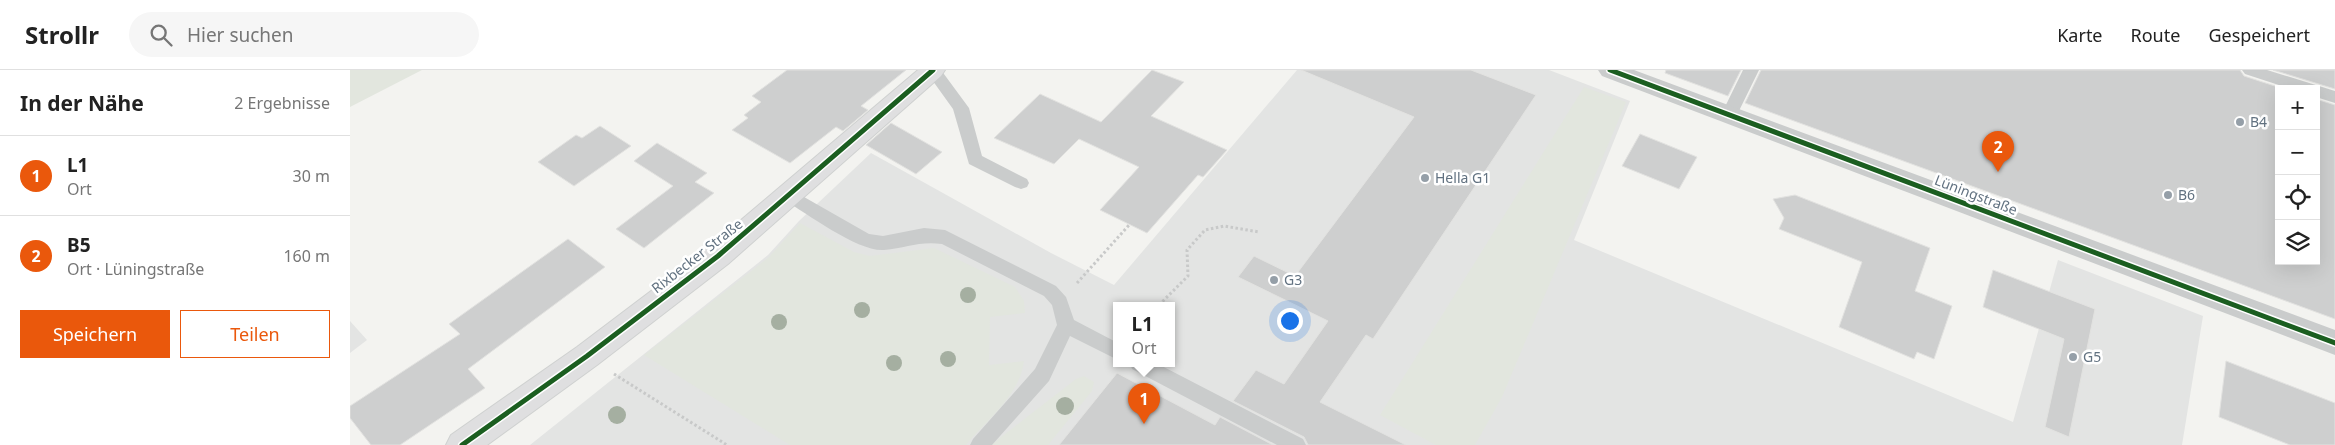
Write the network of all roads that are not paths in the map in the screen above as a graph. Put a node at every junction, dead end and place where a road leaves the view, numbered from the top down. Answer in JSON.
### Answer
{"nodes":[{"id":1,"x":933,"y":70,"type":"edge"},
{"id":2,"x":1610,"y":70,"type":"edge"},
{"id":3,"x":1751,"y":70,"type":"edge"},
{"id":4,"x":2250,"y":70,"type":"edge"},
{"id":5,"x":2297,"y":85,"type":"edge"},
{"id":6,"x":2320,"y":92,"type":"edge"},
{"id":7,"x":2335,"y":97,"type":"edge"},
{"id":8,"x":1729,"y":115,"type":"junction"},
{"id":9,"x":1021,"y":183,"type":"dead end"},
{"id":10,"x":790,"y":195,"type":"junction"},
{"id":11,"x":1066,"y":325,"type":"junction"},
{"id":12,"x":2335,"y":343,"type":"edge"},
{"id":13,"x":1113,"y":349,"type":"edge"},
{"id":14,"x":1147,"y":367,"type":"edge"},
{"id":15,"x":462,"y":445,"type":"edge"},
{"id":16,"x":980,"y":445,"type":"edge"},
{"id":17,"x":1296,"y":445,"type":"edge"}],
"edges":[{"from":1,"to":9,"type":"lane"},
{"from":1,"to":10,"type":"street","name":"Rixbecker Straße"},
{"from":2,"to":8,"type":"street","name":"Lüningstraße"},
{"from":3,"to":8,"type":"lane"},
{"from":4,"to":5,"type":"lane"},
{"from":6,"to":7,"type":"lane"},
{"from":8,"to":12,"type":"street","name":"Lüningstraße"},
{"from":10,"to":11,"type":"lane"},
{"from":10,"to":15,"type":"street","name":"Rixbecker Straße"},
{"from":11,"to":13,"type":"lane"},
{"from":11,"to":16,"type":"lane"},
{"from":14,"to":17,"type":"lane"}]}
